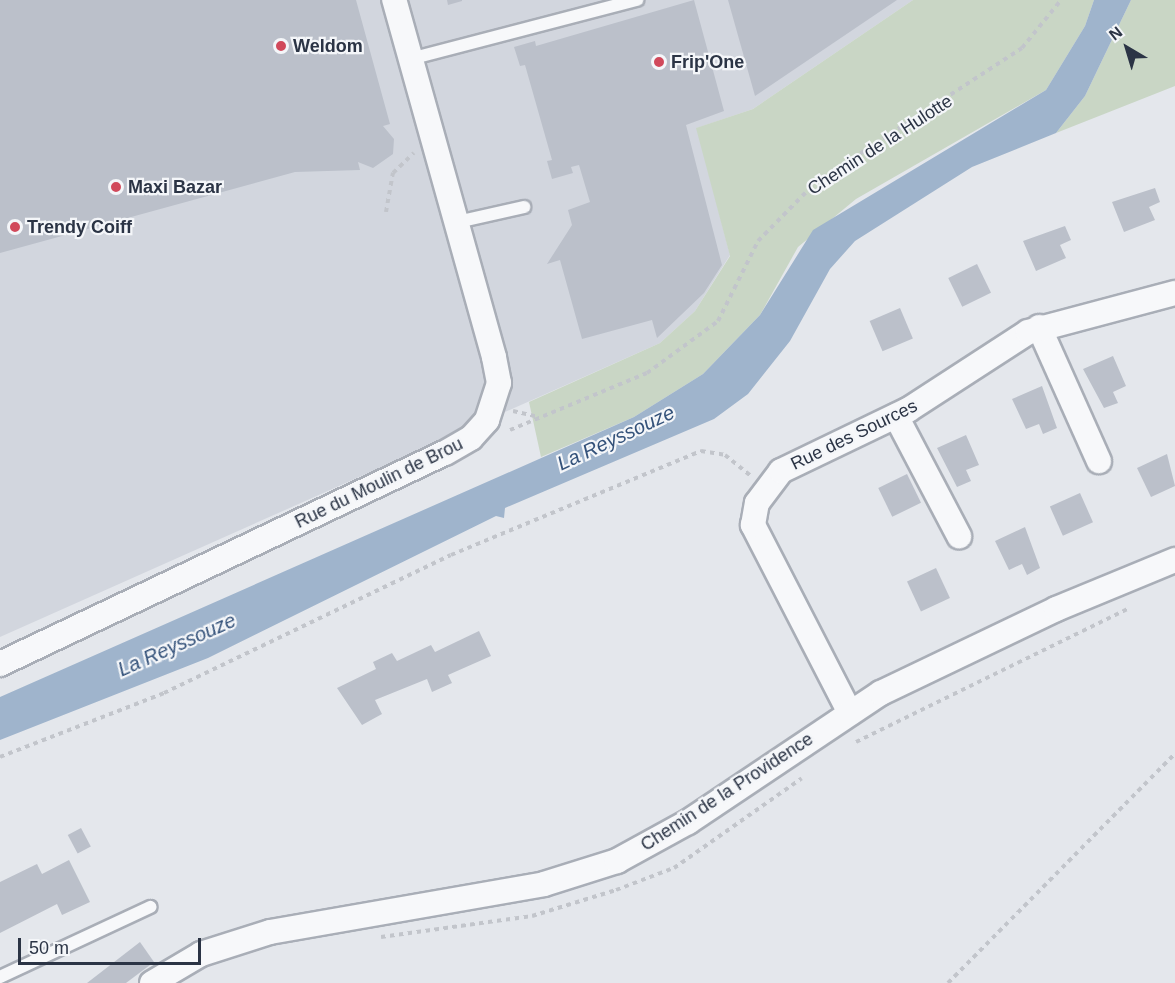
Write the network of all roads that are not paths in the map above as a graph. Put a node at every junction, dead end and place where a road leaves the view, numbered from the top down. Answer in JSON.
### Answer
{"nodes":[{"id":1,"x":394,"y":0,"type":"edge"},
{"id":2,"x":637,"y":0,"type":"edge"},
{"id":3,"x":410,"y":59,"type":"junction"},
{"id":4,"x":524,"y":207,"type":"dead end"},
{"id":5,"x":457,"y":222,"type":"junction"},
{"id":6,"x":1175,"y":293,"type":"edge"},
{"id":7,"x":1039,"y":327,"type":"junction"},
{"id":8,"x":896,"y":416,"type":"junction"},
{"id":9,"x":1099,"y":461,"type":"dead end"},
{"id":10,"x":959,"y":536,"type":"dead end"},
{"id":11,"x":1175,"y":560,"type":"edge"},
{"id":12,"x":0,"y":664,"type":"edge"},
{"id":13,"x":850,"y":713,"type":"junction"},
{"id":14,"x":150,"y":907,"type":"dead end"},
{"id":15,"x":0,"y":977,"type":"edge"},
{"id":16,"x":152,"y":983,"type":"edge"}],
"edges":[{"from":1,"to":3,"type":"street","name":"Rue du Moulin de Brou"},
{"from":2,"to":3,"type":"lane"},
{"from":3,"to":5,"type":"street","name":"Rue du Moulin de Brou"},
{"from":4,"to":5,"type":"lane"},
{"from":5,"to":12,"type":"street","name":"Rue du Moulin de Brou"},
{"from":6,"to":7,"type":"street","name":"Rue des Sources"},
{"from":7,"to":8,"type":"street","name":"Rue des Sources"},
{"from":7,"to":9,"type":"street"},
{"from":8,"to":10,"type":"street"},
{"from":8,"to":13,"type":"street","name":"Rue des Sources"},
{"from":11,"to":13,"type":"street","name":"Chemin de la Providence"},
{"from":13,"to":16,"type":"street","name":"Chemin de la Providence"},
{"from":14,"to":15,"type":"lane"}]}
